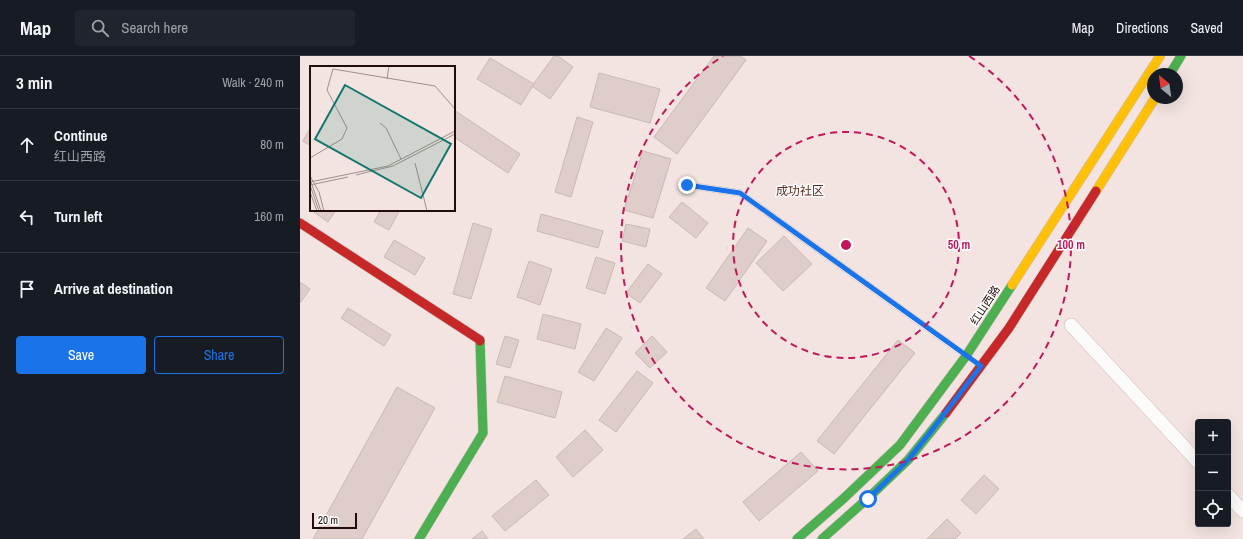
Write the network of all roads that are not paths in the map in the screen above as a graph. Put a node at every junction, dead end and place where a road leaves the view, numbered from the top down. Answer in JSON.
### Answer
{"nodes":[{"id":1,"x":1160,"y":56,"type":"edge"},
{"id":2,"x":1181,"y":56,"type":"edge"},
{"id":3,"x":1174,"y":68,"type":"edge"},
{"id":4,"x":1151,"y":104,"type":"edge"},
{"id":5,"x":687,"y":185,"type":"dead end"},
{"id":6,"x":300,"y":223,"type":"edge"},
{"id":7,"x":1071,"y":325,"type":"dead end"},
{"id":8,"x":974,"y":361,"type":"junction"},
{"id":9,"x":1195,"y":459,"type":"edge"},
{"id":10,"x":1231,"y":498,"type":"edge"},
{"id":11,"x":1243,"y":511,"type":"edge"},
{"id":12,"x":419,"y":539,"type":"edge"},
{"id":13,"x":796,"y":539,"type":"edge"},
{"id":14,"x":822,"y":539,"type":"edge"}],
"edges":[{"from":1,"to":8,"type":"main road","name":"红山西路"},
{"from":2,"to":3,"type":"main road"},
{"from":4,"to":8,"type":"main road","name":"红山西路"},
{"from":5,"to":8,"type":"lane"},
{"from":6,"to":12,"type":"main road"},
{"from":7,"to":9,"type":"street"},
{"from":8,"to":13,"type":"main road","name":"红山西路"},
{"from":8,"to":14,"type":"main road","name":"红山西路"},
{"from":10,"to":11,"type":"street"}]}
